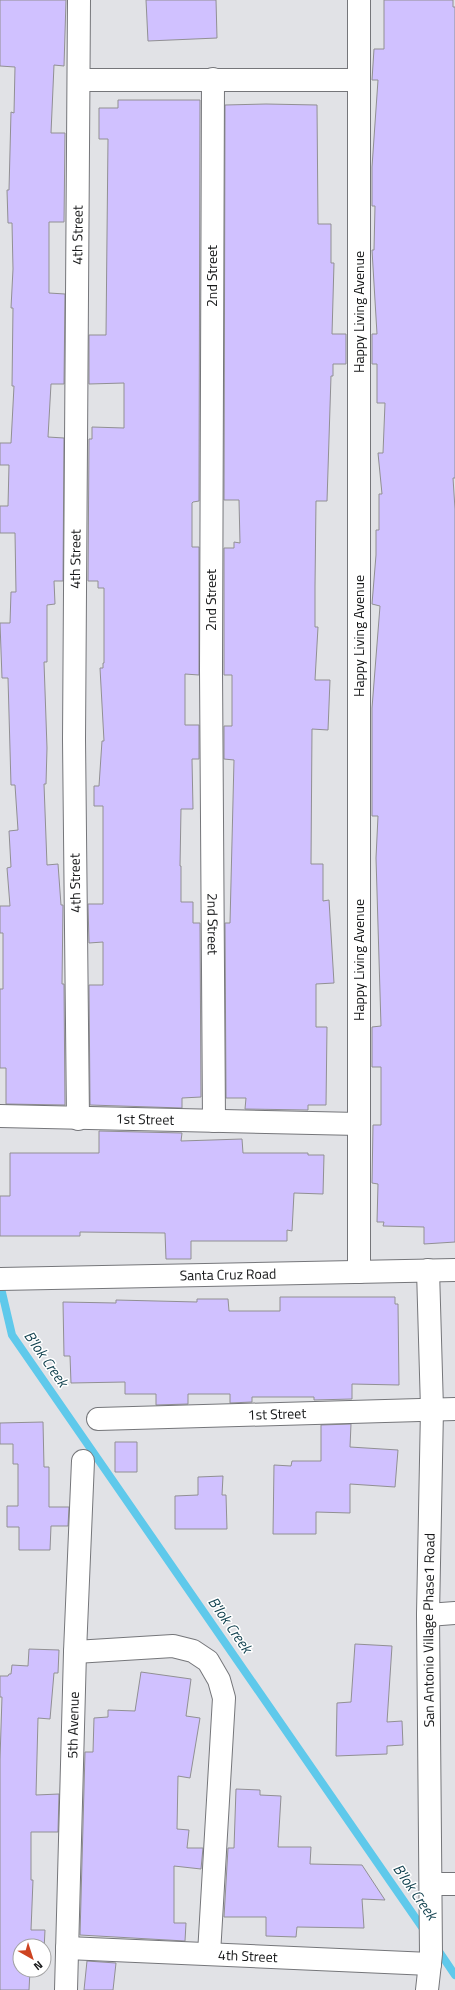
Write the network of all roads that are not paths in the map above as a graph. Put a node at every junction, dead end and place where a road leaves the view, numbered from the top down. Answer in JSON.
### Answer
{"nodes":[{"id":1,"x":80,"y":0,"type":"edge"},
{"id":2,"x":359,"y":0,"type":"edge"},
{"id":3,"x":214,"y":79,"type":"junction"},
{"id":4,"x":80,"y":80,"type":"junction"},
{"id":5,"x":359,"y":80,"type":"junction"},
{"id":6,"x":2,"y":1116,"type":"edge"},
{"id":7,"x":78,"y":1118,"type":"junction"},
{"id":8,"x":214,"y":1121,"type":"junction"},
{"id":9,"x":359,"y":1124,"type":"junction"},
{"id":10,"x":428,"y":1270,"type":"junction"},
{"id":11,"x":455,"y":1270,"type":"edge"},
{"id":12,"x":359,"y":1272,"type":"junction"},
{"id":13,"x":0,"y":1279,"type":"edge"},
{"id":14,"x":432,"y":1409,"type":"junction"},
{"id":15,"x":455,"y":1409,"type":"edge"},
{"id":16,"x":98,"y":1419,"type":"dead end"},
{"id":17,"x":82,"y":1461,"type":"dead end"},
{"id":18,"x":455,"y":1613,"type":"edge"},
{"id":19,"x":428,"y":1615,"type":"junction"},
{"id":20,"x":75,"y":1652,"type":"junction"},
{"id":21,"x":455,"y":1884,"type":"edge"},
{"id":22,"x":431,"y":1893,"type":"junction"},
{"id":23,"x":67,"y":1948,"type":"junction"},
{"id":24,"x":209,"y":1954,"type":"junction"},
{"id":25,"x":430,"y":1959,"type":"junction"},
{"id":26,"x":66,"y":1990,"type":"edge"},
{"id":27,"x":427,"y":1990,"type":"edge"}],
"edges":[{"from":1,"to":4,"type":"street","name":"4th Street"},
{"from":2,"to":5,"type":"street","name":"Happy Living Avenue"},
{"from":3,"to":4,"type":"street"},
{"from":3,"to":5,"type":"street"},
{"from":3,"to":8,"type":"street","name":"2nd Street"},
{"from":4,"to":7,"type":"street","name":"4th Street"},
{"from":5,"to":9,"type":"street","name":"Happy Living Avenue"},
{"from":6,"to":7,"type":"street","name":"1st Street"},
{"from":7,"to":8,"type":"street","name":"1st Street"},
{"from":8,"to":9,"type":"street","name":"1st Street"},
{"from":9,"to":12,"type":"street","name":"Happy Living Avenue"},
{"from":10,"to":11,"type":"street","name":"Santa Cruz Road"},
{"from":10,"to":12,"type":"street","name":"Santa Cruz Road"},
{"from":10,"to":14,"type":"street","name":"San Antonio Village Phase1 Road"},
{"from":12,"to":13,"type":"street","name":"Santa Cruz Road"},
{"from":14,"to":15,"type":"street","name":"1st Street"},
{"from":14,"to":16,"type":"street","name":"1st Street"},
{"from":14,"to":19,"type":"street","name":"San Antonio Village Phase1 Road"},
{"from":17,"to":20,"type":"street","name":"5th Avenue"},
{"from":18,"to":19,"type":"street"},
{"from":19,"to":22,"type":"street","name":"San Antonio Village Phase1 Road"},
{"from":20,"to":23,"type":"street","name":"5th Avenue"},
{"from":20,"to":24,"type":"street"},
{"from":21,"to":22,"type":"street"},
{"from":22,"to":25,"type":"street","name":"San Antonio Village Phase1 Road"},
{"from":23,"to":24,"type":"street","name":"4th Street"},
{"from":23,"to":26,"type":"street","name":"5th Avenue"},
{"from":24,"to":25,"type":"street","name":"4th Street"},
{"from":25,"to":27,"type":"street","name":"San Antonio Village Phase1 Road"}]}
